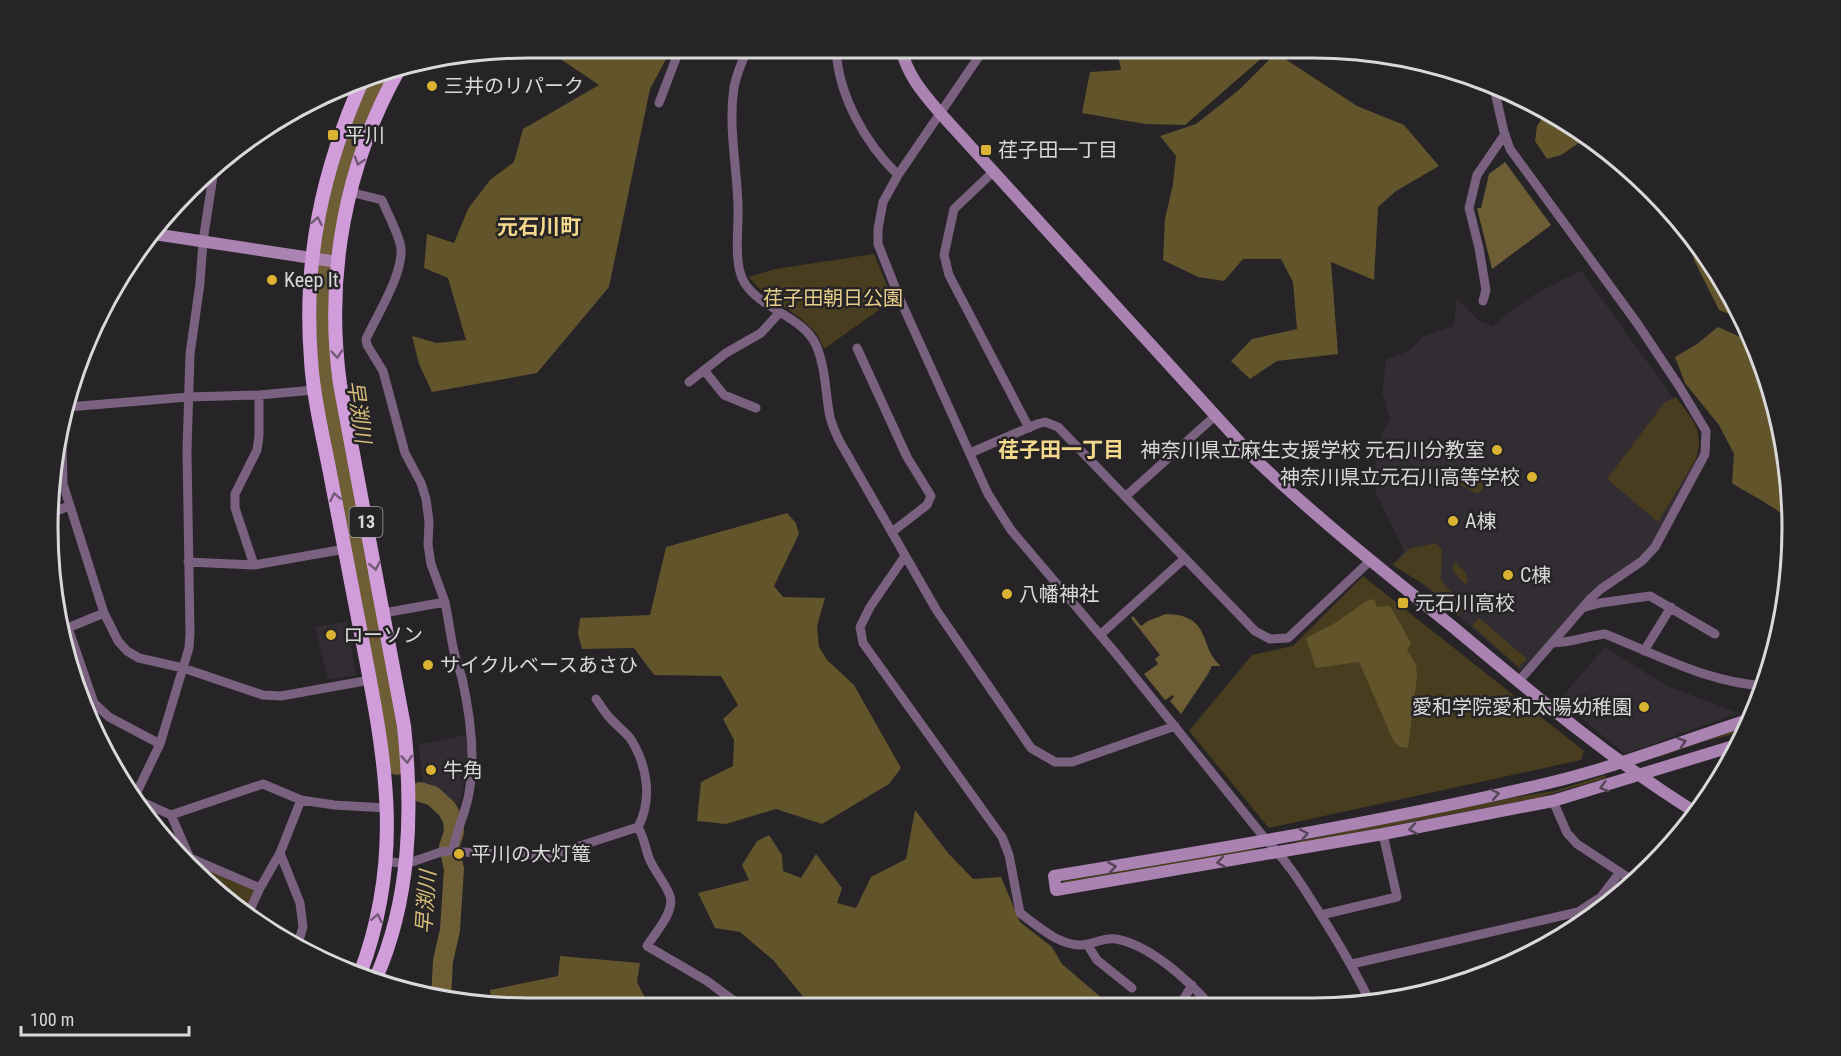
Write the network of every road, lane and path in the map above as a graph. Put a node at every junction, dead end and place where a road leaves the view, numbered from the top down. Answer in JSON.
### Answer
{"nodes":[{"id":1,"x":676,"y":58,"type":"edge"},
{"id":2,"x":743,"y":58,"type":"edge"},
{"id":3,"x":837,"y":58,"type":"edge"},
{"id":4,"x":903,"y":58,"type":"edge"},
{"id":5,"x":978,"y":58,"type":"edge"},
{"id":6,"x":395,"y":77,"type":"edge"},
{"id":7,"x":358,"y":90,"type":"edge"},
{"id":8,"x":1496,"y":95,"type":"edge"},
{"id":9,"x":659,"y":104,"type":"dead end"},
{"id":10,"x":940,"y":113,"type":"junction"},
{"id":11,"x":1505,"y":134,"type":"junction"},
{"id":12,"x":994,"y":171,"type":"junction"},
{"id":13,"x":898,"y":175,"type":"junction"},
{"id":14,"x":212,"y":180,"type":"edge"},
{"id":15,"x":350,"y":192,"type":"junction"},
{"id":16,"x":161,"y":235,"type":"edge"},
{"id":17,"x":203,"y":241,"type":"junction"},
{"id":18,"x":324,"y":261,"type":"junction"},
{"id":19,"x":1483,"y":301,"type":"dead end"},
{"id":20,"x":780,"y":312,"type":"junction"},
{"id":21,"x":857,"y":348,"type":"dead end"},
{"id":22,"x":704,"y":370,"type":"junction"},
{"id":23,"x":689,"y":382,"type":"dead end"},
{"id":24,"x":314,"y":390,"type":"junction"},
{"id":25,"x":259,"y":395,"type":"junction"},
{"id":26,"x":188,"y":397,"type":"junction"},
{"id":27,"x":74,"y":407,"type":"edge"},
{"id":28,"x":756,"y":408,"type":"dead end"},
{"id":29,"x":1215,"y":416,"type":"junction"},
{"id":30,"x":1029,"y":428,"type":"junction"},
{"id":31,"x":970,"y":453,"type":"junction"},
{"id":32,"x":63,"y":470,"type":"edge"},
{"id":33,"x":1126,"y":496,"type":"junction"},
{"id":34,"x":69,"y":506,"type":"junction"},
{"id":35,"x":59,"y":510,"type":"edge"},
{"id":36,"x":892,"y":532,"type":"junction"},
{"id":37,"x":345,"y":549,"type":"junction"},
{"id":38,"x":905,"y":556,"type":"junction"},
{"id":39,"x":1185,"y":558,"type":"junction"},
{"id":40,"x":1371,"y":560,"type":"junction"},
{"id":41,"x":188,"y":562,"type":"junction"},
{"id":42,"x":254,"y":564,"type":"junction"},
{"id":43,"x":445,"y":602,"type":"junction"},
{"id":44,"x":1582,"y":608,"type":"junction"},
{"id":45,"x":1671,"y":608,"type":"junction"},
{"id":46,"x":104,"y":613,"type":"junction"},
{"id":47,"x":384,"y":613,"type":"junction"},
{"id":48,"x":69,"y":627,"type":"edge"},
{"id":49,"x":1100,"y":634,"type":"junction"},
{"id":50,"x":1715,"y":634,"type":"dead end"},
{"id":51,"x":1552,"y":643,"type":"junction"},
{"id":52,"x":73,"y":645,"type":"edge"},
{"id":53,"x":1644,"y":651,"type":"junction"},
{"id":54,"x":183,"y":668,"type":"junction"},
{"id":55,"x":370,"y":680,"type":"junction"},
{"id":56,"x":1518,"y":682,"type":"junction"},
{"id":57,"x":1756,"y":685,"type":"edge"},
{"id":58,"x":596,"y":699,"type":"dead end"},
{"id":59,"x":1740,"y":723,"type":"edge"},
{"id":60,"x":1174,"y":726,"type":"junction"},
{"id":61,"x":160,"y":744,"type":"junction"},
{"id":62,"x":1728,"y":748,"type":"edge"},
{"id":63,"x":1621,"y":762,"type":"junction"},
{"id":64,"x":1639,"y":776,"type":"junction"},
{"id":65,"x":138,"y":789,"type":"edge"},
{"id":66,"x":301,"y":800,"type":"junction"},
{"id":67,"x":1553,"y":801,"type":"junction"},
{"id":68,"x":150,"y":805,"type":"edge"},
{"id":69,"x":387,"y":808,"type":"junction"},
{"id":70,"x":1689,"y":809,"type":"edge"},
{"id":71,"x":171,"y":815,"type":"junction"},
{"id":72,"x":638,"y":827,"type":"junction"},
{"id":73,"x":1383,"y":834,"type":"junction"},
{"id":74,"x":1267,"y":841,"type":"junction"},
{"id":75,"x":184,"y":847,"type":"edge"},
{"id":76,"x":453,"y":850,"type":"junction"},
{"id":77,"x":1279,"y":852,"type":"junction"},
{"id":78,"x":280,"y":853,"type":"junction"},
{"id":79,"x":386,"y":861,"type":"junction"},
{"id":80,"x":406,"y":864,"type":"junction"},
{"id":81,"x":201,"y":865,"type":"edge"},
{"id":82,"x":1620,"y":872,"type":"junction"},
{"id":83,"x":1627,"y":877,"type":"edge"},
{"id":84,"x":260,"y":888,"type":"junction"},
{"id":85,"x":251,"y":907,"type":"edge"},
{"id":86,"x":1321,"y":915,"type":"junction"},
{"id":87,"x":300,"y":938,"type":"edge"},
{"id":88,"x":1087,"y":944,"type":"junction"},
{"id":89,"x":1352,"y":964,"type":"junction"},
{"id":90,"x":362,"y":967,"type":"edge"},
{"id":91,"x":378,"y":973,"type":"edge"},
{"id":92,"x":1192,"y":985,"type":"junction"},
{"id":93,"x":1132,"y":988,"type":"dead end"},
{"id":94,"x":1366,"y":994,"type":"edge"},
{"id":95,"x":730,"y":998,"type":"edge"},
{"id":96,"x":1184,"y":998,"type":"edge"},
{"id":97,"x":1204,"y":998,"type":"edge"}],
"edges":[{"from":1,"to":9,"type":"street"},
{"from":2,"to":20,"type":"street"},
{"from":3,"to":13,"type":"street"},
{"from":4,"to":10,"type":"street"},
{"from":5,"to":10,"type":"street"},
{"from":6,"to":15,"type":"main road","number":"13","one_way":true},
{"from":18,"to":7,"type":"main road","number":"13","one_way":true},
{"from":8,"to":11,"type":"street"},
{"from":10,"to":12,"type":"street"},
{"from":10,"to":13,"type":"street"},
{"from":11,"to":19,"type":"street"},
{"from":11,"to":44,"type":"street"},
{"from":12,"to":29,"type":"street"},
{"from":12,"to":30,"type":"street"},
{"from":13,"to":31,"type":"street"},
{"from":14,"to":17,"type":"street"},
{"from":15,"to":18,"type":"main road","number":"13"},
{"from":15,"to":43,"type":"street"},
{"from":16,"to":17,"type":"street"},
{"from":17,"to":18,"type":"street"},
{"from":17,"to":26,"type":"street"},
{"from":18,"to":24,"type":"main road","number":"13"},
{"from":18,"to":47,"type":"main road","number":"13","one_way":true},
{"from":20,"to":22,"type":"street"},
{"from":20,"to":36,"type":"street"},
{"from":21,"to":36,"type":"street"},
{"from":22,"to":23,"type":"street"},
{"from":22,"to":28,"type":"street"},
{"from":24,"to":25,"type":"street"},
{"from":37,"to":24,"type":"main road","number":"13","one_way":true},
{"from":25,"to":26,"type":"street"},
{"from":25,"to":42,"type":"street"},
{"from":26,"to":27,"type":"street"},
{"from":26,"to":41,"type":"street"},
{"from":29,"to":33,"type":"street"},
{"from":29,"to":40,"type":"street"},
{"from":30,"to":31,"type":"street"},
{"from":30,"to":33,"type":"street"},
{"from":31,"to":49,"type":"street"},
{"from":32,"to":34,"type":"street"},
{"from":33,"to":39,"type":"street"},
{"from":34,"to":35,"type":"street"},
{"from":34,"to":46,"type":"street"},
{"from":36,"to":38,"type":"street"},
{"from":37,"to":42,"type":"street"},
{"from":37,"to":55,"type":"main road","number":"13"},
{"from":38,"to":60,"type":"street"},
{"from":38,"to":88,"type":"street"},
{"from":39,"to":40,"type":"street"},
{"from":39,"to":49,"type":"street"},
{"from":40,"to":56,"type":"street"},
{"from":41,"to":42,"type":"street"},
{"from":41,"to":54,"type":"street"},
{"from":43,"to":47,"type":"street"},
{"from":43,"to":76,"type":"street"},
{"from":44,"to":45,"type":"street"},
{"from":44,"to":51,"type":"street"},
{"from":45,"to":50,"type":"street"},
{"from":45,"to":53,"type":"street"},
{"from":46,"to":48,"type":"street"},
{"from":46,"to":54,"type":"street"},
{"from":47,"to":80,"type":"main road","number":"13","one_way":true},
{"from":49,"to":60,"type":"street"},
{"from":51,"to":53,"type":"street"},
{"from":51,"to":56,"type":"street"},
{"from":52,"to":61,"type":"street"},
{"from":53,"to":57,"type":"street"},
{"from":54,"to":55,"type":"street"},
{"from":54,"to":61,"type":"street"},
{"from":55,"to":69,"type":"main road","number":"13"},
{"from":56,"to":63,"type":"street"},
{"from":58,"to":72,"type":"street"},
{"from":63,"to":59,"type":"street","one_way":true},
{"from":60,"to":74,"type":"street"},
{"from":61,"to":65,"type":"street"},
{"from":62,"to":64,"type":"street"},
{"from":63,"to":64,"type":"street"},
{"from":74,"to":63,"type":"street","one_way":true},
{"from":64,"to":67,"type":"street","one_way":true},
{"from":64,"to":70,"type":"street"},
{"from":66,"to":69,"type":"street"},
{"from":66,"to":71,"type":"street"},
{"from":66,"to":78,"type":"street"},
{"from":67,"to":73,"type":"street","one_way":true},
{"from":67,"to":82,"type":"street"},
{"from":68,"to":71,"type":"street"},
{"from":69,"to":79,"type":"main road","number":"13"},
{"from":71,"to":75,"type":"street"},
{"from":72,"to":76,"type":"street"},
{"from":72,"to":95,"type":"street"},
{"from":73,"to":77,"type":"street"},
{"from":73,"to":86,"type":"street"},
{"from":74,"to":77,"type":"street"},
{"from":77,"to":74,"type":"street","one_way":true},
{"from":76,"to":80,"type":"street"},
{"from":77,"to":86,"type":"street"},
{"from":78,"to":84,"type":"street"},
{"from":78,"to":87,"type":"street"},
{"from":79,"to":80,"type":"street"},
{"from":90,"to":79,"type":"main road","number":"13","one_way":true},
{"from":80,"to":91,"type":"main road","number":"13"},
{"from":81,"to":84,"type":"street"},
{"from":82,"to":83,"type":"street"},
{"from":82,"to":89,"type":"street"},
{"from":84,"to":85,"type":"street"},
{"from":86,"to":89,"type":"street"},
{"from":88,"to":92,"type":"street"},
{"from":88,"to":93,"type":"street"},
{"from":89,"to":94,"type":"street"},
{"from":92,"to":96,"type":"street"},
{"from":92,"to":97,"type":"street"}]}
